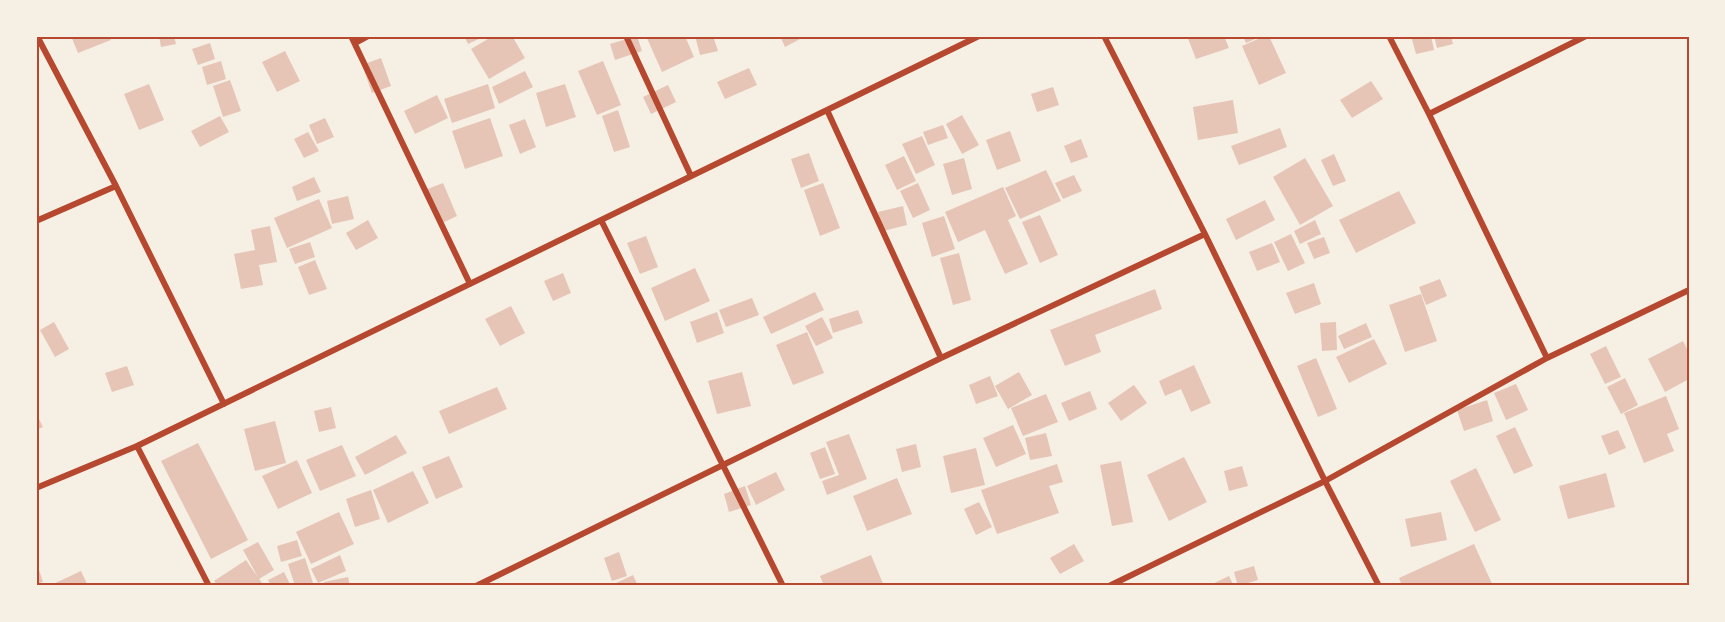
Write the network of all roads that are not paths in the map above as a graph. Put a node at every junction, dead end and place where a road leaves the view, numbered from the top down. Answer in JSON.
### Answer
{"nodes":[{"id":1,"x":37,"y":36,"type":"edge"},
{"id":2,"x":368,"y":36,"type":"edge"},
{"id":3,"x":626,"y":36,"type":"edge"},
{"id":4,"x":979,"y":36,"type":"edge"},
{"id":5,"x":1104,"y":36,"type":"edge"},
{"id":6,"x":1389,"y":36,"type":"edge"},
{"id":7,"x":1586,"y":36,"type":"edge"},
{"id":8,"x":353,"y":39,"type":"edge"},
{"id":9,"x":827,"y":110,"type":"junction"},
{"id":10,"x":1429,"y":114,"type":"junction"},
{"id":11,"x":691,"y":176,"type":"junction"},
{"id":12,"x":116,"y":186,"type":"junction"},
{"id":13,"x":601,"y":220,"type":"junction"},
{"id":14,"x":36,"y":221,"type":"edge"},
{"id":15,"x":1205,"y":234,"type":"junction"},
{"id":16,"x":470,"y":284,"type":"junction"},
{"id":17,"x":1689,"y":290,"type":"edge"},
{"id":18,"x":941,"y":358,"type":"junction"},
{"id":19,"x":1547,"y":358,"type":"junction"},
{"id":20,"x":224,"y":404,"type":"junction"},
{"id":21,"x":137,"y":446,"type":"junction"},
{"id":22,"x":723,"y":466,"type":"junction"},
{"id":23,"x":1325,"y":481,"type":"junction"},
{"id":24,"x":36,"y":488,"type":"edge"},
{"id":25,"x":209,"y":586,"type":"edge"},
{"id":26,"x":476,"y":586,"type":"edge"},
{"id":27,"x":783,"y":586,"type":"edge"},
{"id":28,"x":1109,"y":586,"type":"edge"},
{"id":29,"x":1379,"y":586,"type":"edge"}],
"edges":[{"from":1,"to":12,"type":"street"},
{"from":2,"to":8,"type":"street"},
{"from":3,"to":11,"type":"street"},
{"from":4,"to":9,"type":"street"},
{"from":5,"to":15,"type":"street"},
{"from":6,"to":10,"type":"street"},
{"from":7,"to":10,"type":"street"},
{"from":8,"to":16,"type":"street"},
{"from":9,"to":11,"type":"street"},
{"from":9,"to":18,"type":"street"},
{"from":10,"to":19,"type":"street"},
{"from":11,"to":13,"type":"street"},
{"from":12,"to":14,"type":"street"},
{"from":12,"to":20,"type":"street"},
{"from":13,"to":16,"type":"street"},
{"from":13,"to":22,"type":"street"},
{"from":15,"to":18,"type":"street"},
{"from":15,"to":23,"type":"street"},
{"from":16,"to":20,"type":"street"},
{"from":17,"to":19,"type":"street"},
{"from":18,"to":22,"type":"street"},
{"from":19,"to":23,"type":"street"},
{"from":20,"to":21,"type":"street"},
{"from":21,"to":24,"type":"street"},
{"from":21,"to":25,"type":"street"},
{"from":22,"to":26,"type":"street"},
{"from":22,"to":27,"type":"street"},
{"from":23,"to":28,"type":"street"},
{"from":23,"to":29,"type":"street"}]}
